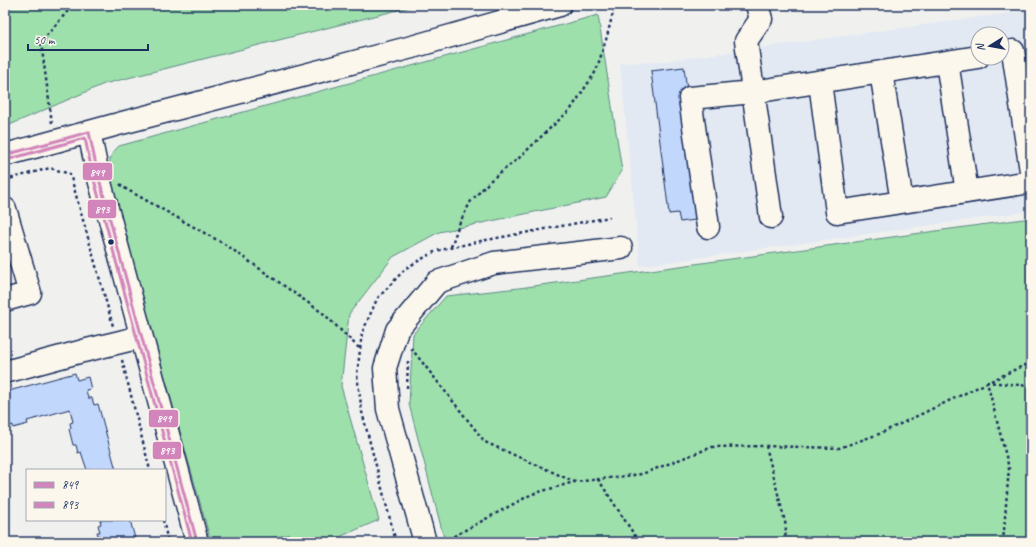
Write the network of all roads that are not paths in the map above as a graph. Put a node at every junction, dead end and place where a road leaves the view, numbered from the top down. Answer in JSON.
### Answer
{"nodes":[{"id":1,"x":560,"y":5,"type":"edge"},
{"id":2,"x":757,"y":5,"type":"edge"},
{"id":3,"x":1015,"y":51,"type":"edge"},
{"id":4,"x":970,"y":58,"type":"edge"},
{"id":5,"x":947,"y":62,"type":"junction"},
{"id":6,"x":881,"y":72,"type":"junction"},
{"id":7,"x":820,"y":82,"type":"junction"},
{"id":8,"x":753,"y":92,"type":"junction"},
{"id":9,"x":89,"y":132,"type":"junction"},
{"id":10,"x":5,"y":155,"type":"edge"},
{"id":11,"x":1031,"y":171,"type":"edge"},
{"id":12,"x":1031,"y":182,"type":"edge"},
{"id":13,"x":966,"y":192,"type":"junction"},
{"id":14,"x":902,"y":202,"type":"junction"},
{"id":15,"x":5,"y":209,"type":"edge"},
{"id":16,"x":771,"y":217,"type":"dead end"},
{"id":17,"x":708,"y":227,"type":"dead end"},
{"id":18,"x":620,"y":248,"type":"dead end"},
{"id":19,"x":5,"y":300,"type":"edge"},
{"id":20,"x":141,"y":337,"type":"junction"},
{"id":21,"x":5,"y":372,"type":"edge"},
{"id":22,"x":197,"y":542,"type":"edge"},
{"id":23,"x":425,"y":542,"type":"edge"}],
"edges":[{"from":1,"to":9,"type":"street"},
{"from":2,"to":8,"type":"street"},
{"from":3,"to":11,"type":"street"},
{"from":4,"to":5,"type":"street"},
{"from":5,"to":6,"type":"street"},
{"from":5,"to":13,"type":"street"},
{"from":6,"to":7,"type":"street"},
{"from":6,"to":14,"type":"street"},
{"from":7,"to":8,"type":"street"},
{"from":7,"to":14,"type":"street"},
{"from":8,"to":16,"type":"street"},
{"from":8,"to":17,"type":"street"},
{"from":9,"to":10,"type":"street"},
{"from":9,"to":20,"type":"street"},
{"from":12,"to":13,"type":"street"},
{"from":13,"to":14,"type":"street"},
{"from":15,"to":19,"type":"street"},
{"from":18,"to":23,"type":"street"},
{"from":20,"to":21,"type":"street"},
{"from":20,"to":22,"type":"street"}]}
